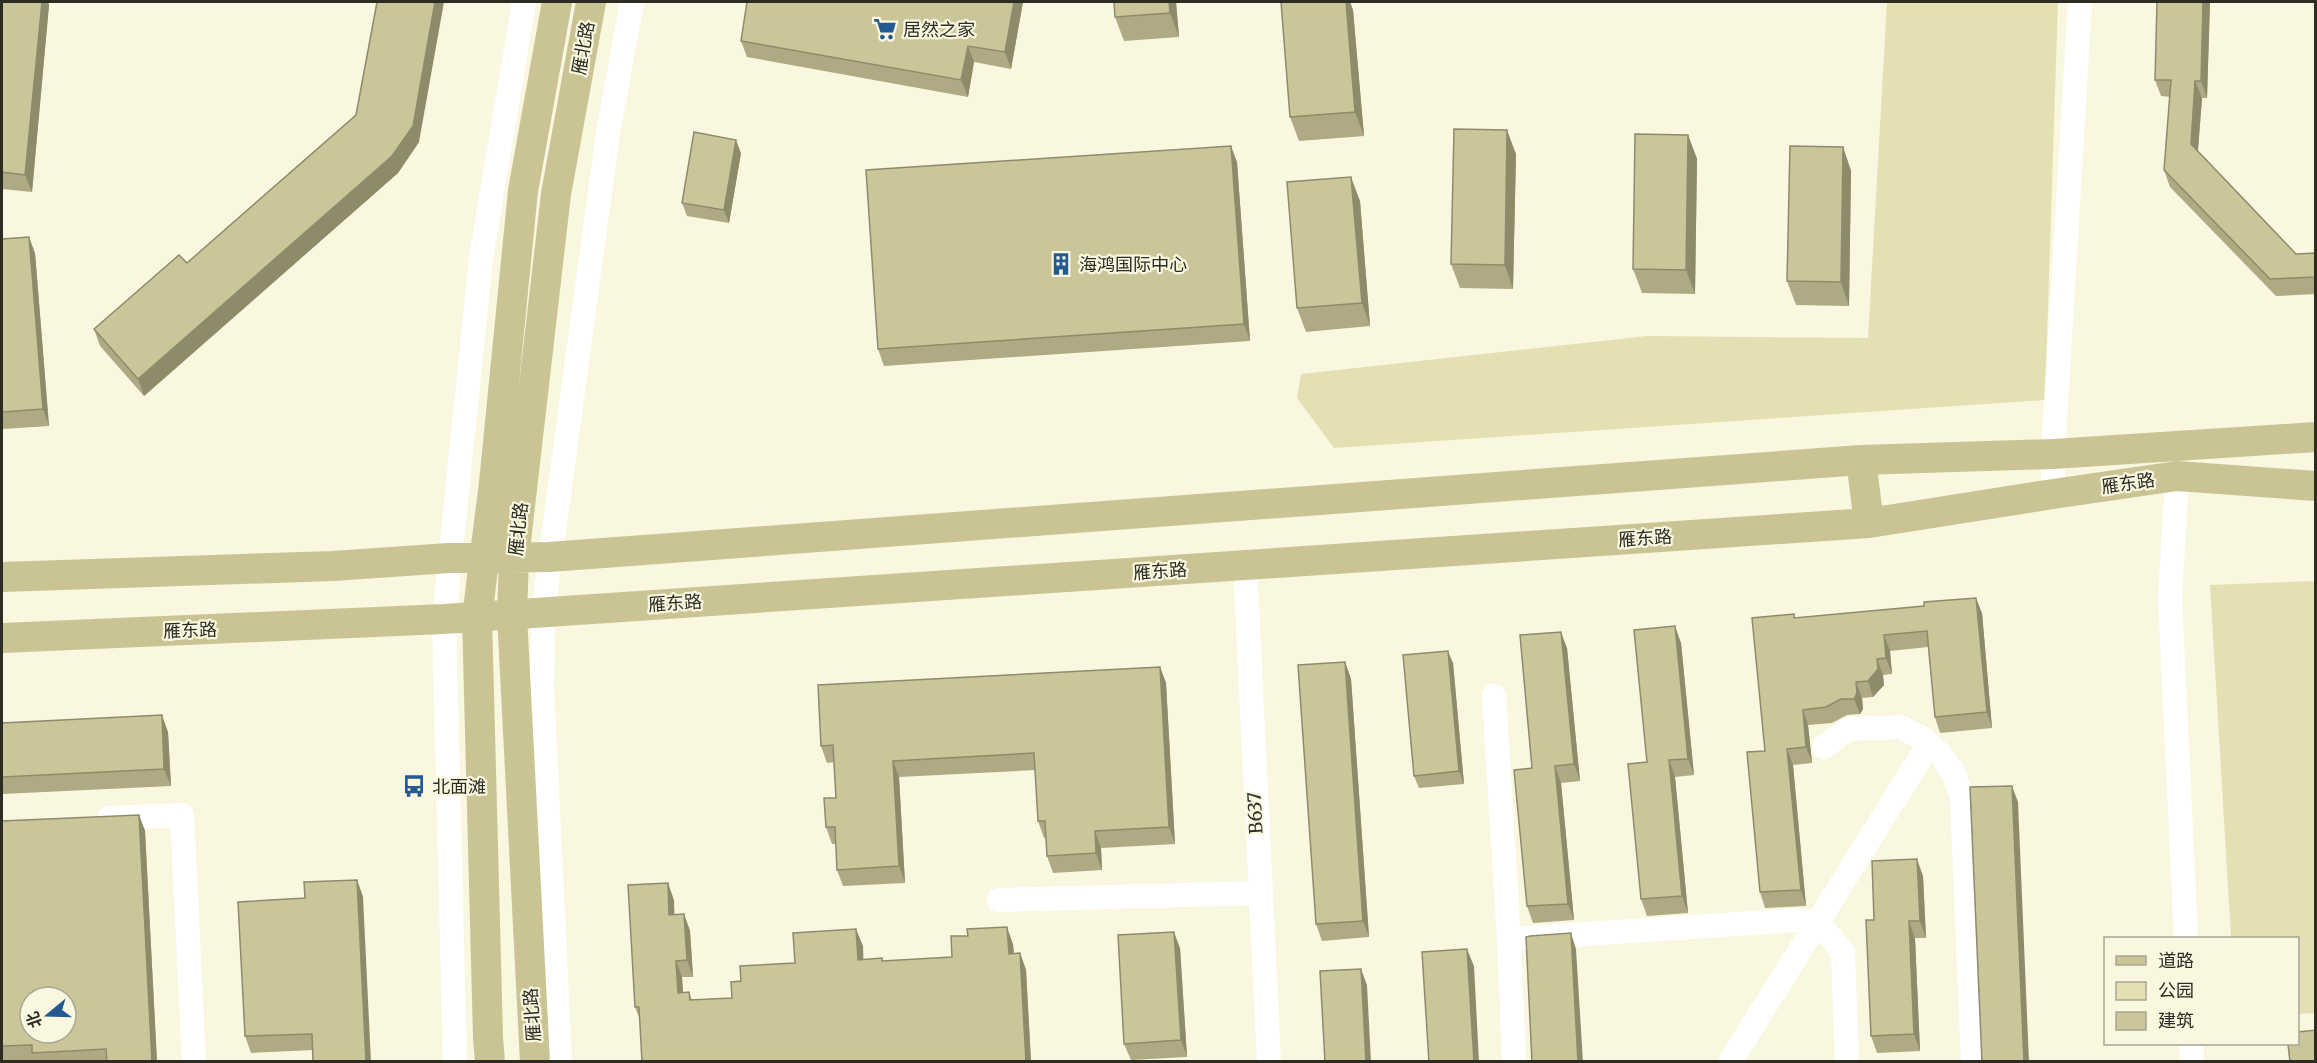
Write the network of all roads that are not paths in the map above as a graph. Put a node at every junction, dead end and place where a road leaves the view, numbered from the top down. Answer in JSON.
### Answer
{"nodes":[{"id":1,"x":524,"y":2,"type":"edge"},
{"id":2,"x":557,"y":2,"type":"edge"},
{"id":3,"x":591,"y":2,"type":"edge"},
{"id":4,"x":632,"y":2,"type":"edge"},
{"id":5,"x":2080,"y":2,"type":"edge"},
{"id":6,"x":2316,"y":437,"type":"edge"},
{"id":7,"x":2053,"y":454,"type":"junction"},
{"id":8,"x":1861,"y":460,"type":"junction"},
{"id":9,"x":2177,"y":476,"type":"junction"},
{"id":10,"x":2316,"y":486,"type":"edge"},
{"id":11,"x":2053,"y":494,"type":"junction"},
{"id":12,"x":1869,"y":524,"type":"junction"},
{"id":13,"x":549,"y":557,"type":"junction"},
{"id":14,"x":449,"y":558,"type":"junction"},
{"id":15,"x":484,"y":558,"type":"junction"},
{"id":16,"x":514,"y":558,"type":"junction"},
{"id":17,"x":1245,"y":565,"type":"junction"},
{"id":18,"x":2,"y":577,"type":"edge"},
{"id":19,"x":543,"y":612,"type":"junction"},
{"id":20,"x":512,"y":615,"type":"junction"},
{"id":21,"x":477,"y":617,"type":"junction"},
{"id":22,"x":444,"y":619,"type":"junction"},
{"id":23,"x":2,"y":638,"type":"edge"},
{"id":24,"x":1494,"y":696,"type":"dead end"},
{"id":25,"x":1929,"y":744,"type":"junction"},
{"id":26,"x":1824,"y":747,"type":"dead end"},
{"id":27,"x":92,"y":819,"type":"edge"},
{"id":28,"x":1259,"y":893,"type":"junction"},
{"id":29,"x":999,"y":900,"type":"dead end"},
{"id":30,"x":1818,"y":923,"type":"junction"},
{"id":31,"x":2186,"y":937,"type":"edge"},
{"id":32,"x":1509,"y":939,"type":"junction"},
{"id":33,"x":2192,"y":1045,"type":"edge"},
{"id":34,"x":194,"y":1062,"type":"edge"},
{"id":35,"x":455,"y":1062,"type":"edge"},
{"id":36,"x":490,"y":1062,"type":"edge"},
{"id":37,"x":535,"y":1062,"type":"edge"},
{"id":38,"x":560,"y":1062,"type":"edge"},
{"id":39,"x":1269,"y":1062,"type":"edge"},
{"id":40,"x":1514,"y":1062,"type":"edge"},
{"id":41,"x":1730,"y":1062,"type":"edge"},
{"id":42,"x":1847,"y":1062,"type":"edge"},
{"id":43,"x":1972,"y":1062,"type":"edge"},
{"id":44,"x":2192,"y":1062,"type":"edge"}],
"edges":[{"from":1,"to":14,"type":"street"},
{"from":2,"to":15,"type":"main road","name":"雁北路"},
{"from":3,"to":16,"type":"main road","name":"雁北路"},
{"from":4,"to":13,"type":"street"},
{"from":5,"to":7,"type":"street"},
{"from":6,"to":7,"type":"main road","name":"雁东路"},
{"from":7,"to":8,"type":"main road","name":"雁东路"},
{"from":7,"to":11,"type":"street"},
{"from":8,"to":12,"type":"main road"},
{"from":8,"to":13,"type":"main road","name":"雁东路"},
{"from":9,"to":10,"type":"main road","name":"雁东路"},
{"from":9,"to":11,"type":"main road","name":"雁东路"},
{"from":9,"to":31,"type":"street"},
{"from":11,"to":12,"type":"main road","name":"雁东路"},
{"from":12,"to":17,"type":"main road","name":"雁东路"},
{"from":13,"to":16,"type":"main road","name":"雁东路"},
{"from":13,"to":19,"type":"street"},
{"from":14,"to":15,"type":"main road","name":"雁东路"},
{"from":14,"to":18,"type":"main road","name":"雁东路"},
{"from":14,"to":22,"type":"street"},
{"from":15,"to":16,"type":"main road","name":"雁东路"},
{"from":15,"to":21,"type":"main road","name":"雁北路"},
{"from":16,"to":20,"type":"main road","name":"雁北路"},
{"from":17,"to":19,"type":"main road","name":"雁东路"},
{"from":17,"to":28,"type":"street","name":"B637"},
{"from":19,"to":20,"type":"main road","name":"雁东路"},
{"from":19,"to":38,"type":"street"},
{"from":20,"to":21,"type":"main road","name":"雁东路"},
{"from":20,"to":37,"type":"main road","name":"雁北路"},
{"from":21,"to":22,"type":"main road","name":"雁东路"},
{"from":21,"to":36,"type":"main road","name":"雁北路"},
{"from":22,"to":23,"type":"main road","name":"雁东路"},
{"from":22,"to":35,"type":"street"},
{"from":24,"to":32,"type":"street"},
{"from":25,"to":26,"type":"street"},
{"from":25,"to":30,"type":"street"},
{"from":25,"to":43,"type":"street"},
{"from":27,"to":34,"type":"street"},
{"from":28,"to":29,"type":"street"},
{"from":28,"to":39,"type":"street","name":"B637"},
{"from":30,"to":32,"type":"street"},
{"from":30,"to":41,"type":"street"},
{"from":30,"to":42,"type":"street"},
{"from":32,"to":40,"type":"street"},
{"from":33,"to":44,"type":"street"}]}
